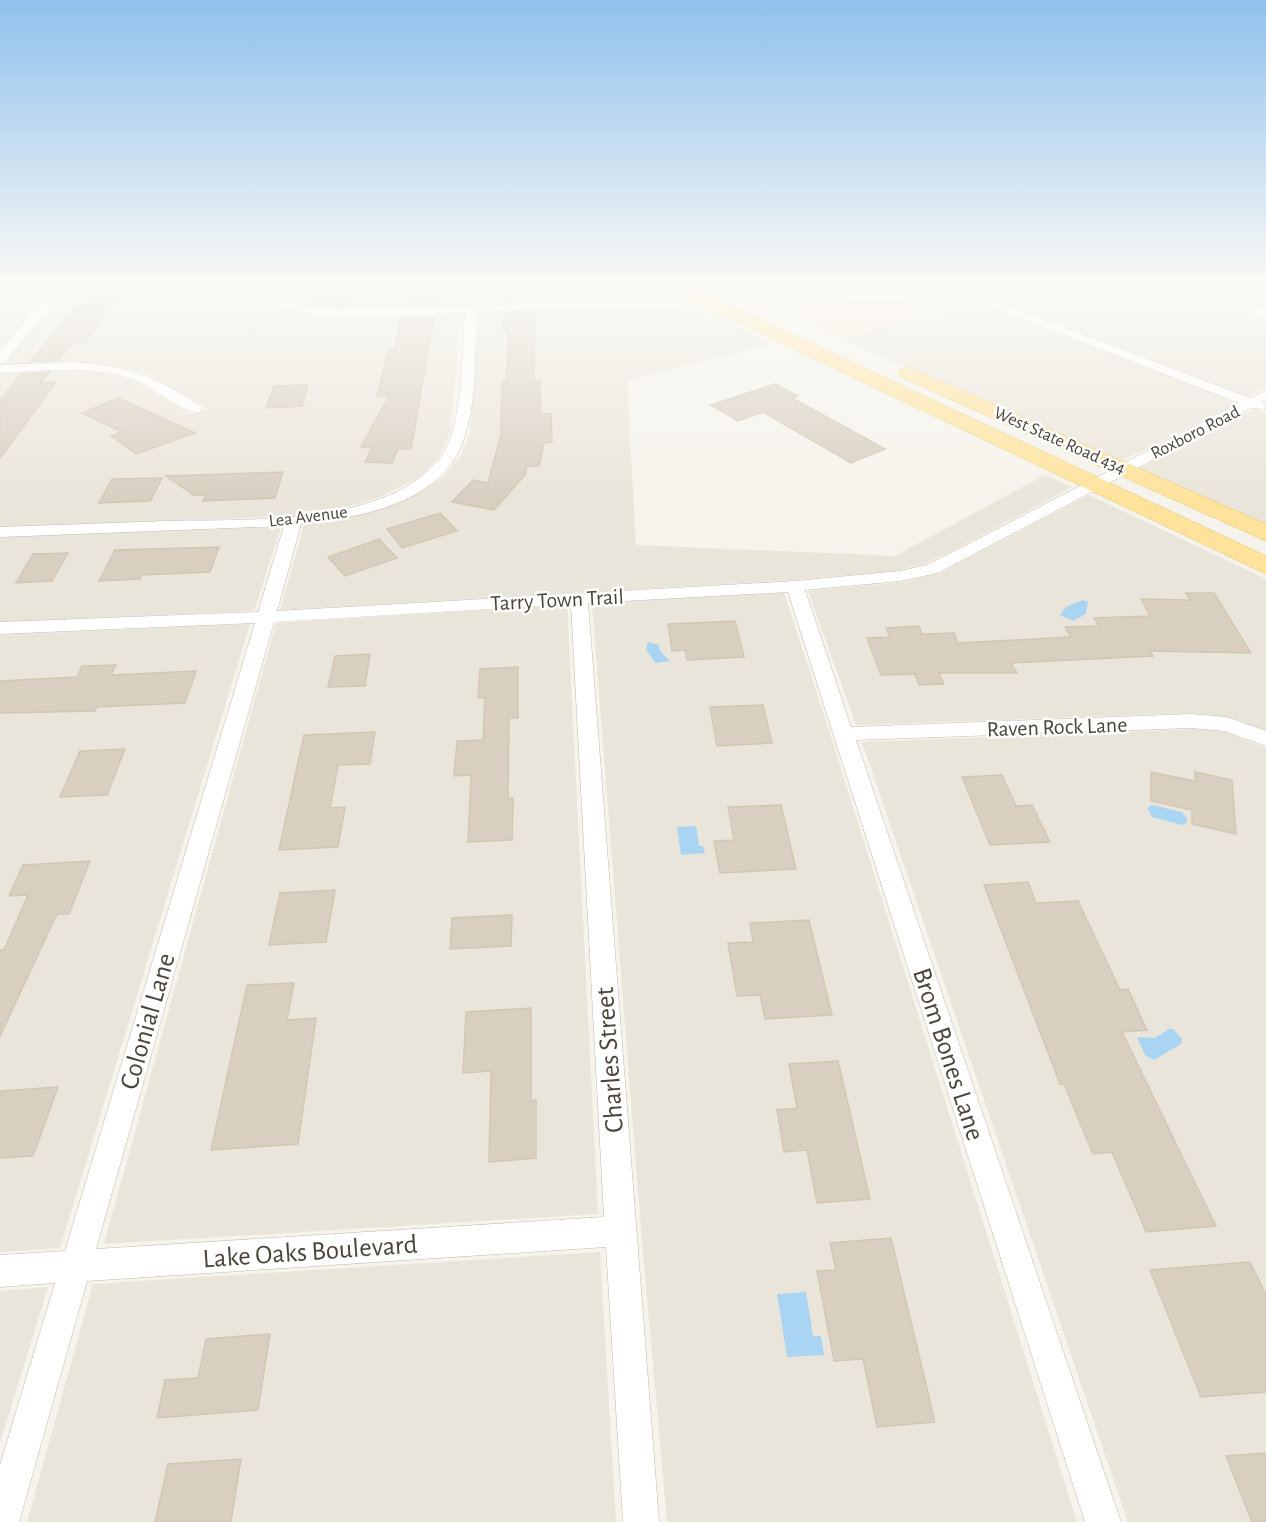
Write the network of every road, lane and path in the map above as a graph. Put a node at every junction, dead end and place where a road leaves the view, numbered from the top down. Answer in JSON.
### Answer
{"nodes":[{"id":1,"x":467,"y":359,"type":"edge"},
{"id":2,"x":842,"y":359,"type":"edge"},
{"id":3,"x":876,"y":359,"type":"edge"},
{"id":4,"x":1136,"y":359,"type":"edge"},
{"id":5,"x":0,"y":369,"type":"edge"},
{"id":6,"x":1266,"y":395,"type":"edge"},
{"id":7,"x":1252,"y":403,"type":"junction"},
{"id":8,"x":195,"y":409,"type":"dead end"},
{"id":9,"x":1266,"y":409,"type":"edge"},
{"id":10,"x":1123,"y":468,"type":"junction"},
{"id":11,"x":1093,"y":485,"type":"junction"},
{"id":12,"x":294,"y":521,"type":"junction"},
{"id":13,"x":0,"y":532,"type":"edge"},
{"id":14,"x":1266,"y":533,"type":"edge"},
{"id":15,"x":1266,"y":566,"type":"edge"},
{"id":16,"x":795,"y":586,"type":"junction"},
{"id":17,"x":579,"y":597,"type":"junction"},
{"id":18,"x":265,"y":617,"type":"junction"},
{"id":19,"x":0,"y":628,"type":"edge"},
{"id":20,"x":844,"y":734,"type":"junction"},
{"id":21,"x":1266,"y":739,"type":"edge"},
{"id":22,"x":620,"y":1231,"type":"junction"},
{"id":23,"x":76,"y":1266,"type":"junction"},
{"id":24,"x":0,"y":1271,"type":"edge"},
{"id":25,"x":1,"y":1522,"type":"edge"},
{"id":26,"x":642,"y":1522,"type":"edge"},
{"id":27,"x":1103,"y":1522,"type":"edge"}],
"edges":[{"from":1,"to":12,"type":"street","name":"Lea Avenue"},
{"from":2,"to":11,"type":"main road"},
{"from":3,"to":10,"type":"main road","name":"West State Road 434"},
{"from":4,"to":7,"type":"street"},
{"from":5,"to":8,"type":"street"},
{"from":6,"to":7,"type":"street","name":"Roxboro Road"},
{"from":7,"to":9,"type":"street"},
{"from":7,"to":10,"type":"street","name":"Roxboro Road"},
{"from":10,"to":11,"type":"street","name":"Roxboro Road"},
{"from":10,"to":14,"type":"main road","name":"West State Road 434"},
{"from":11,"to":15,"type":"main road"},
{"from":11,"to":16,"type":"street","name":"Tarry Town Trail"},
{"from":12,"to":13,"type":"street","name":"Lea Avenue"},
{"from":12,"to":18,"type":"street","name":"Colonial Lane"},
{"from":16,"to":17,"type":"street","name":"Tarry Town Trail"},
{"from":16,"to":20,"type":"street","name":"Brom Bones Lane"},
{"from":17,"to":18,"type":"street","name":"Tarry Town Trail"},
{"from":17,"to":22,"type":"street","name":"Charles Street"},
{"from":18,"to":19,"type":"street","name":"Tarry Town Trail"},
{"from":18,"to":23,"type":"street","name":"Colonial Lane"},
{"from":20,"to":21,"type":"street","name":"Raven Rock Lane"},
{"from":20,"to":27,"type":"street","name":"Brom Bones Lane"},
{"from":22,"to":23,"type":"street","name":"Lake Oaks Boulevard"},
{"from":22,"to":26,"type":"street","name":"Charles Street"},
{"from":23,"to":24,"type":"street","name":"Lake Oaks Boulevard"},
{"from":23,"to":25,"type":"street","name":"Colonial Lane"}]}
